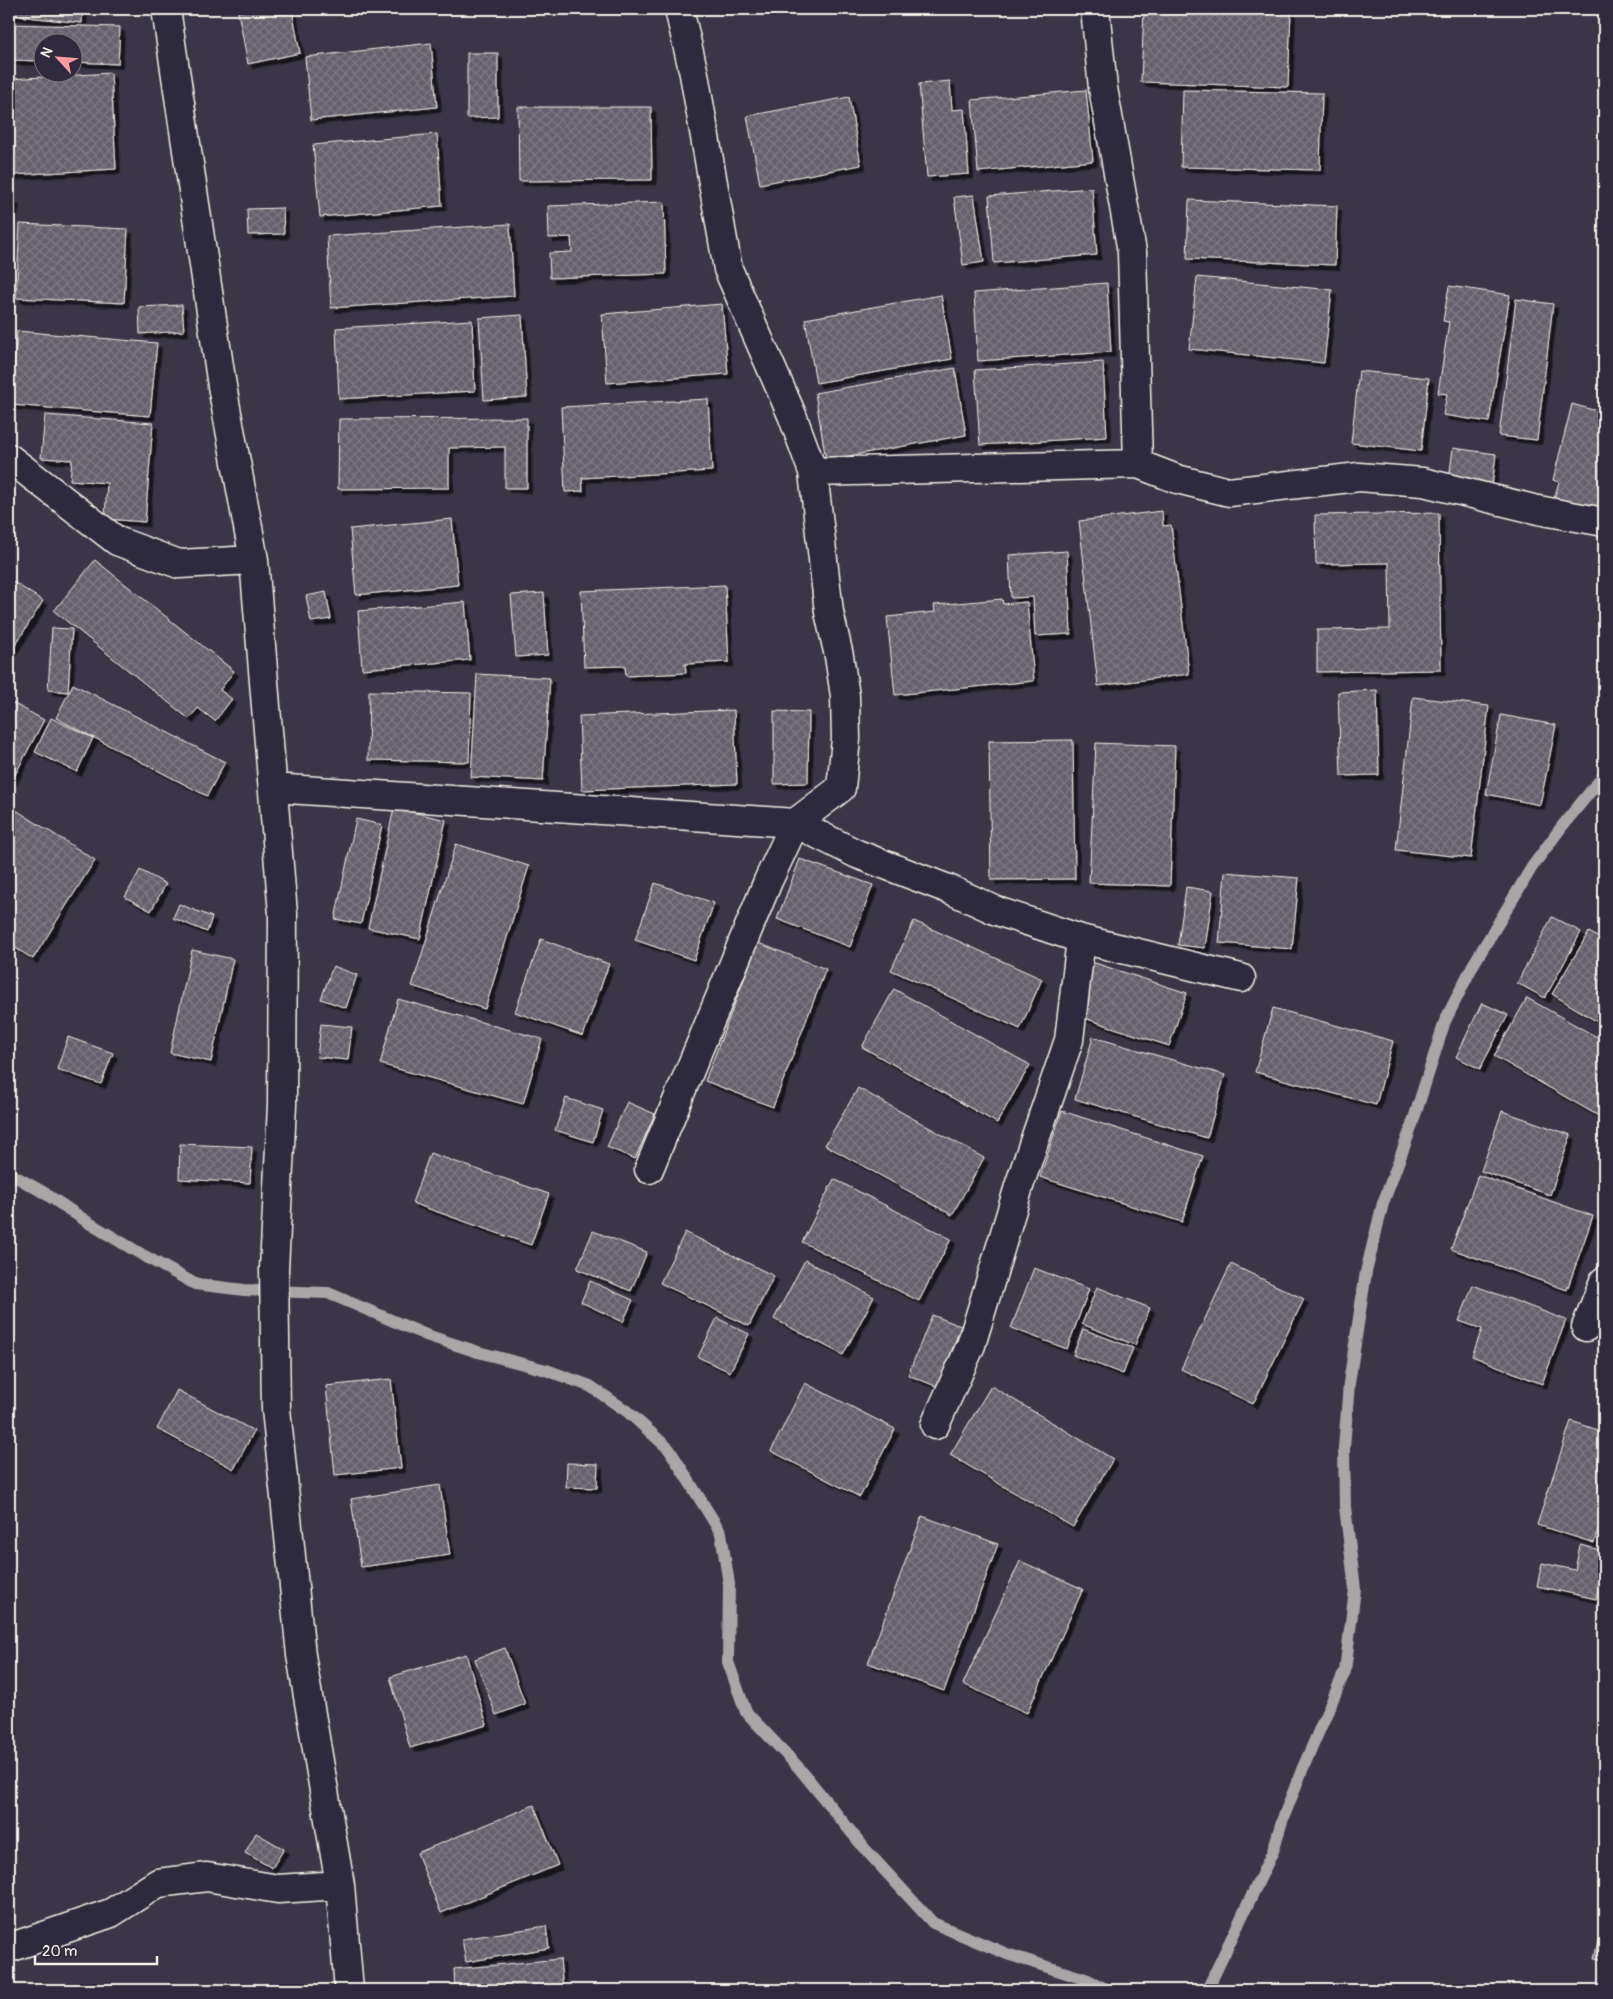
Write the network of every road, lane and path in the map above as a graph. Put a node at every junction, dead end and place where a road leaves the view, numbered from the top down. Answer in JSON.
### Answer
{"nodes":[{"id":1,"x":166,"y":9,"type":"edge"},
{"id":2,"x":679,"y":9,"type":"edge"},
{"id":3,"x":1095,"y":9,"type":"edge"},
{"id":4,"x":9,"y":458,"type":"edge"},
{"id":5,"x":1138,"y":464,"type":"junction"},
{"id":6,"x":813,"y":472,"type":"junction"},
{"id":7,"x":1604,"y":522,"type":"edge"},
{"id":8,"x":254,"y":560,"type":"junction"},
{"id":9,"x":273,"y":788,"type":"junction"},
{"id":10,"x":795,"y":823,"type":"junction"},
{"id":11,"x":1081,"y":939,"type":"junction"},
{"id":12,"x":1241,"y":978,"type":"dead end"},
{"id":13,"x":649,"y":1169,"type":"dead end"},
{"id":14,"x":1604,"y":1281,"type":"edge"},
{"id":15,"x":1586,"y":1327,"type":"dead end"},
{"id":16,"x":935,"y":1425,"type":"dead end"},
{"id":17,"x":340,"y":1885,"type":"junction"},
{"id":18,"x":9,"y":1948,"type":"edge"},
{"id":19,"x":349,"y":1990,"type":"edge"}],
"edges":[{"from":1,"to":8,"type":"street"},
{"from":2,"to":6,"type":"street"},
{"from":3,"to":5,"type":"street"},
{"from":4,"to":8,"type":"street"},
{"from":5,"to":6,"type":"street"},
{"from":5,"to":7,"type":"street"},
{"from":6,"to":10,"type":"street"},
{"from":8,"to":9,"type":"street"},
{"from":9,"to":10,"type":"street"},
{"from":9,"to":17,"type":"street"},
{"from":10,"to":11,"type":"street"},
{"from":10,"to":13,"type":"street"},
{"from":11,"to":12,"type":"street"},
{"from":11,"to":16,"type":"street"},
{"from":14,"to":15,"type":"street"},
{"from":17,"to":18,"type":"street"},
{"from":17,"to":19,"type":"street"}]}
